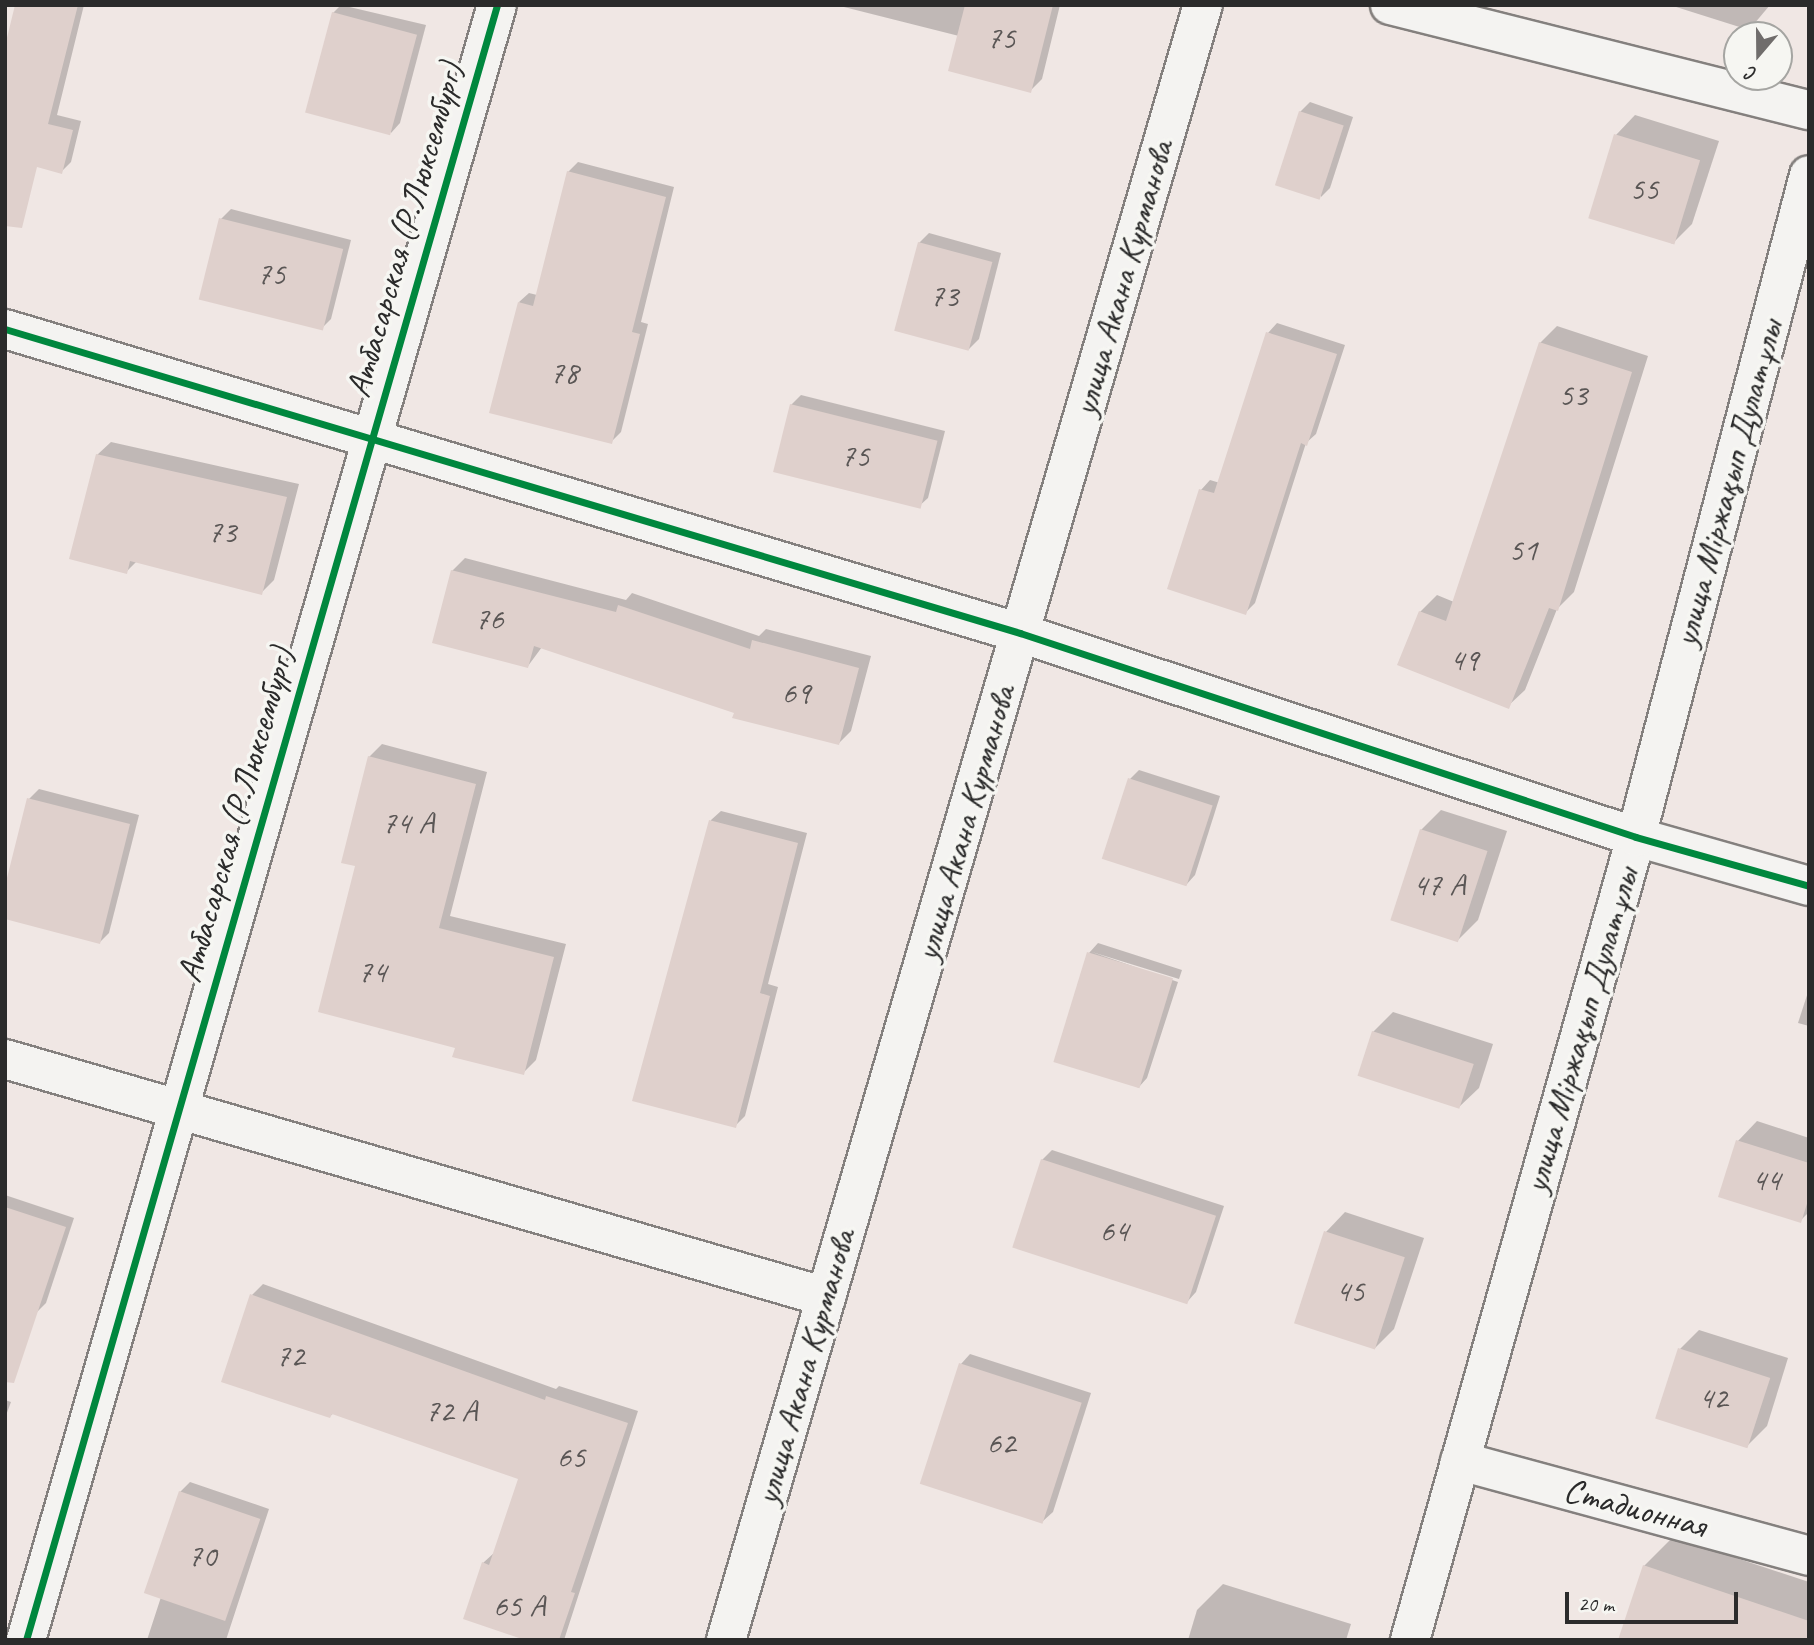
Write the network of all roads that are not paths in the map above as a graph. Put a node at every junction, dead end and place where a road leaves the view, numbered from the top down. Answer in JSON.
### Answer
{"nodes":[{"id":1,"x":497,"y":5,"type":"edge"},
{"id":2,"x":1203,"y":5,"type":"edge"},
{"id":3,"x":1390,"y":5,"type":"edge"},
{"id":4,"x":1809,"y":110,"type":"edge"},
{"id":5,"x":1809,"y":175,"type":"edge"},
{"id":6,"x":5,"y":329,"type":"edge"},
{"id":7,"x":372,"y":439,"type":"junction"},
{"id":8,"x":1020,"y":633,"type":"junction"},
{"id":9,"x":1636,"y":837,"type":"junction"},
{"id":10,"x":1809,"y":886,"type":"edge"},
{"id":11,"x":5,"y":1059,"type":"edge"},
{"id":12,"x":179,"y":1109,"type":"junction"},
{"id":13,"x":826,"y":1297,"type":"junction"},
{"id":14,"x":1460,"y":1461,"type":"junction"},
{"id":15,"x":1809,"y":1556,"type":"edge"},
{"id":16,"x":26,"y":1640,"type":"edge"},
{"id":17,"x":726,"y":1640,"type":"edge"},
{"id":18,"x":1410,"y":1640,"type":"edge"}],
"edges":[{"from":1,"to":7,"type":"street","name":"Атбасарская (Р.Люксембург)"},
{"from":2,"to":8,"type":"street","name":"улица Акана Курманова"},
{"from":3,"to":4,"type":"street"},
{"from":5,"to":9,"type":"street","name":"улица Міржақып Дулатұлы"},
{"from":6,"to":7,"type":"street"},
{"from":7,"to":8,"type":"street"},
{"from":7,"to":12,"type":"street","name":"Атбасарская (Р.Люксембург)"},
{"from":8,"to":9,"type":"street"},
{"from":8,"to":13,"type":"street","name":"улица Акана Курманова"},
{"from":9,"to":10,"type":"street"},
{"from":9,"to":14,"type":"street","name":"улица Міржақып Дулатұлы"},
{"from":11,"to":12,"type":"street"},
{"from":12,"to":13,"type":"street"},
{"from":12,"to":16,"type":"street","name":"Атбасарская (Р.Люксембург)"},
{"from":13,"to":17,"type":"street","name":"улица Акана Курманова"},
{"from":14,"to":15,"type":"street","name":"Стадионная"},
{"from":14,"to":18,"type":"street","name":"улица Міржақып Дулатұлы"}]}
